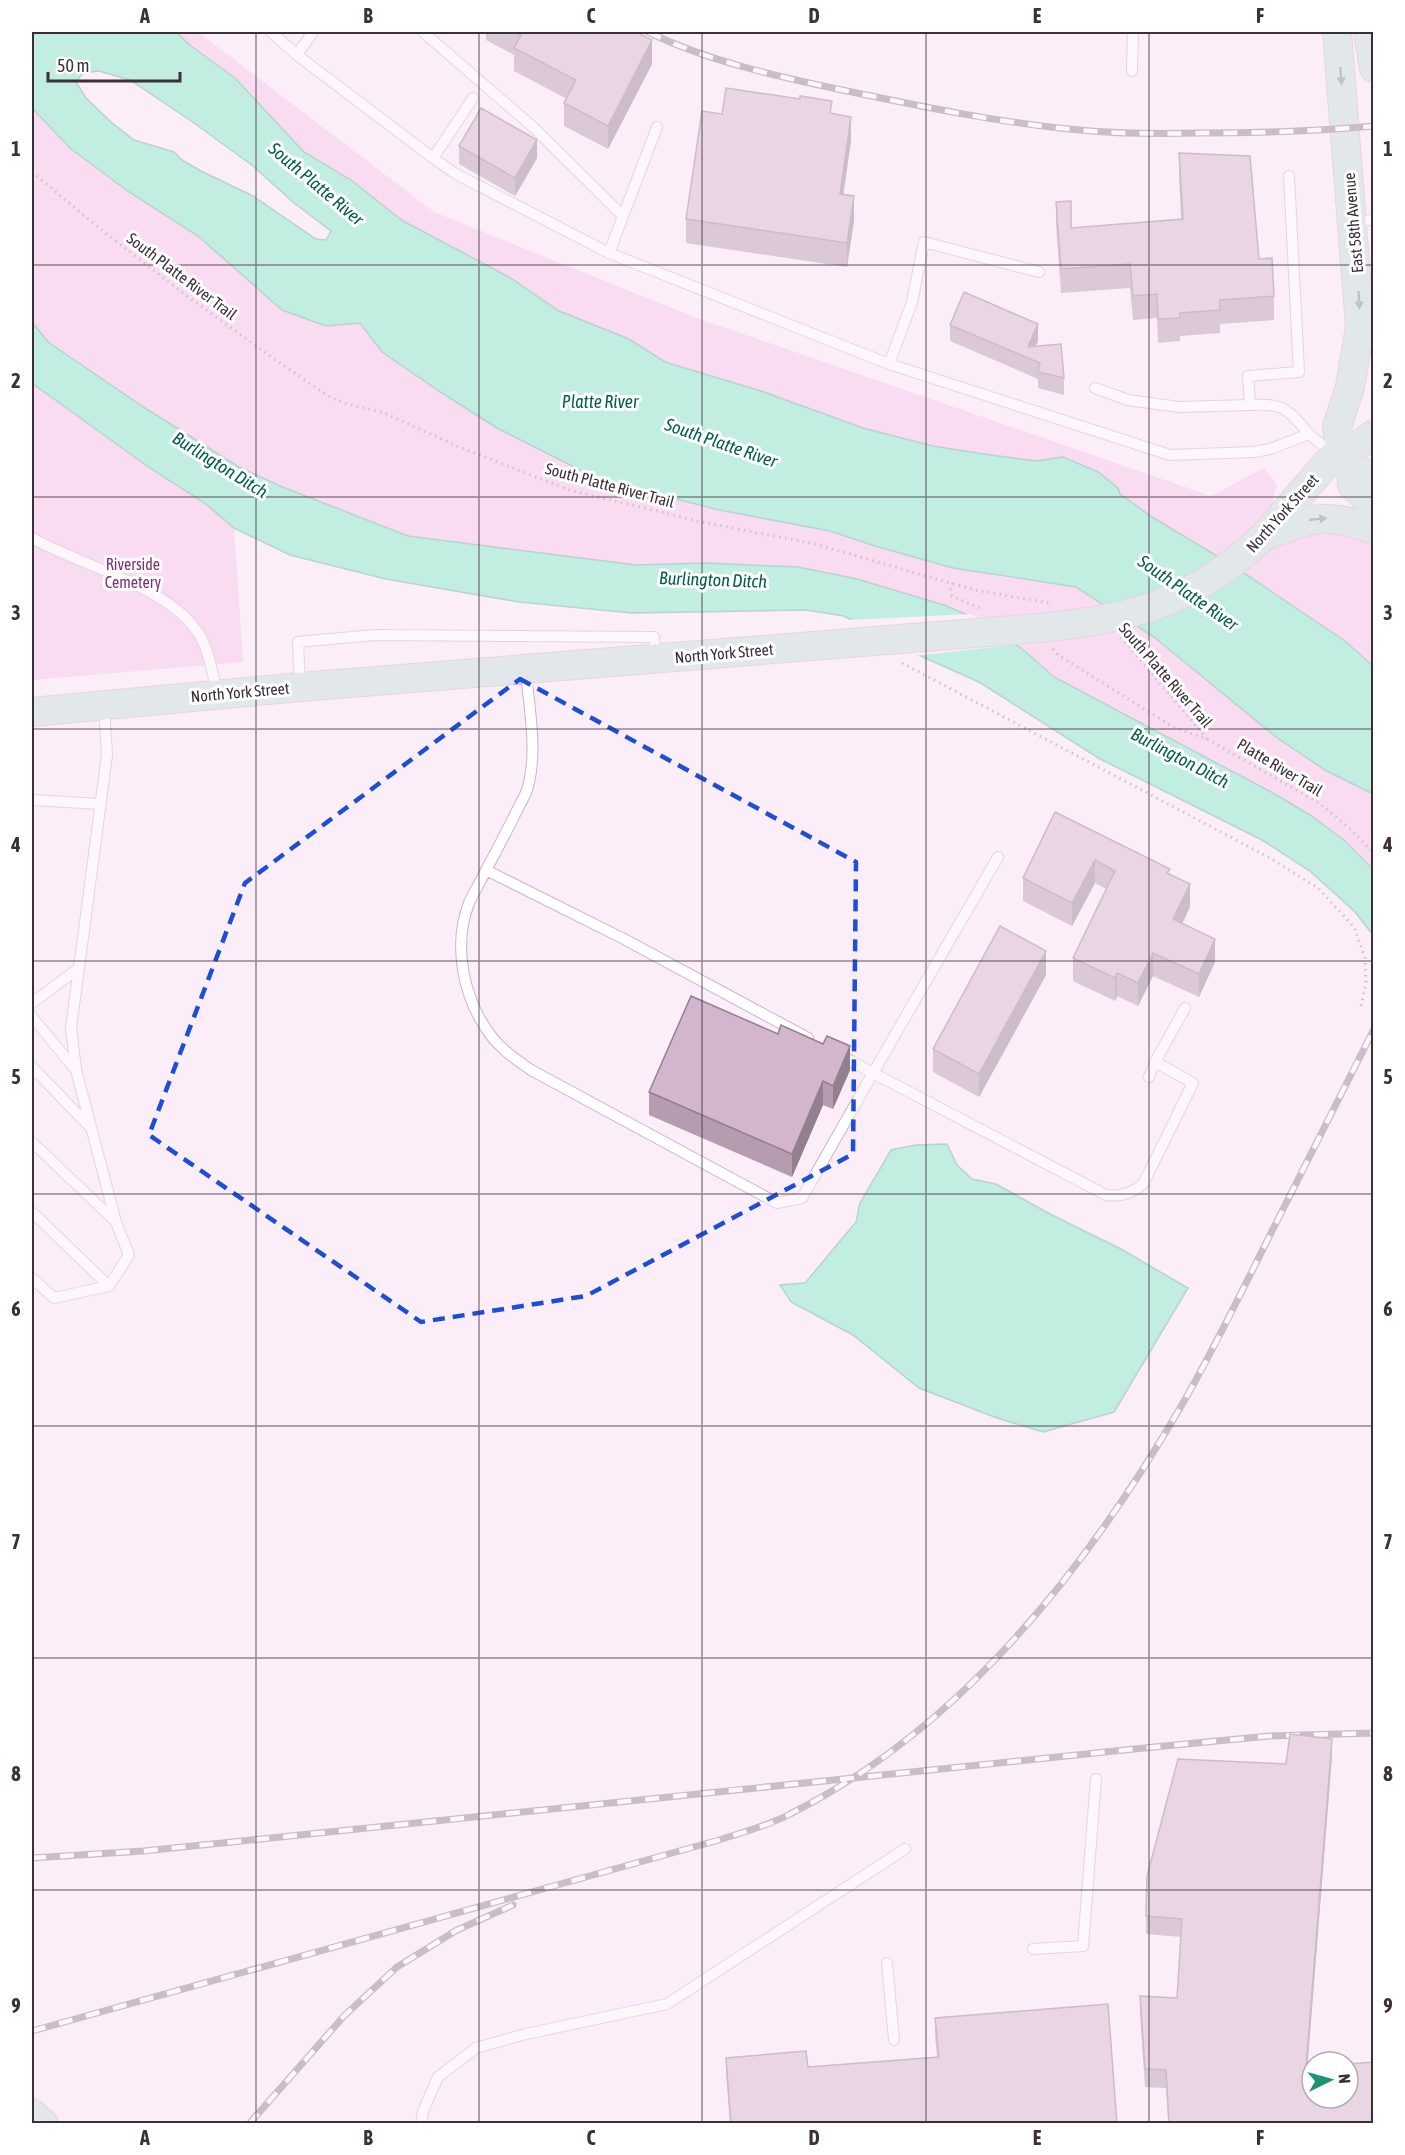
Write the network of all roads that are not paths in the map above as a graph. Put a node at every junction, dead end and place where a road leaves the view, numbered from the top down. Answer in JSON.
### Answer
{"nodes":[{"id":1,"x":271,"y":32,"type":"edge"},
{"id":2,"x":313,"y":32,"type":"edge"},
{"id":3,"x":423,"y":32,"type":"edge"},
{"id":4,"x":1133,"y":32,"type":"edge"},
{"id":5,"x":1337,"y":32,"type":"edge"},
{"id":6,"x":1368,"y":32,"type":"edge"},
{"id":7,"x":297,"y":54,"type":"junction"},
{"id":8,"x":1374,"y":68,"type":"edge"},
{"id":9,"x":1132,"y":71,"type":"dead end"},
{"id":10,"x":473,"y":99,"type":"dead end"},
{"id":11,"x":657,"y":127,"type":"dead end"},
{"id":12,"x":433,"y":158,"type":"junction"},
{"id":13,"x":1288,"y":176,"type":"dead end"},
{"id":14,"x":623,"y":216,"type":"junction"},
{"id":15,"x":1363,"y":221,"type":"edge"},
{"id":16,"x":609,"y":253,"type":"junction"},
{"id":17,"x":1039,"y":272,"type":"dead end"},
{"id":18,"x":889,"y":364,"type":"junction"},
{"id":19,"x":1095,"y":388,"type":"dead end"},
{"id":20,"x":1250,"y":405,"type":"junction"},
{"id":21,"x":1309,"y":434,"type":"junction"},
{"id":22,"x":1374,"y":434,"type":"edge"},
{"id":23,"x":1349,"y":464,"type":"edge"},
{"id":24,"x":1374,"y":506,"type":"edge"},
{"id":25,"x":1374,"y":530,"type":"edge"},
{"id":26,"x":1264,"y":536,"type":"junction"},
{"id":27,"x":32,"y":538,"type":"edge"},
{"id":28,"x":656,"y":658,"type":"junction"},
{"id":29,"x":526,"y":668,"type":"junction"},
{"id":30,"x":300,"y":687,"type":"junction"},
{"id":31,"x":218,"y":694,"type":"junction"},
{"id":32,"x":104,"y":705,"type":"junction"},
{"id":33,"x":32,"y":712,"type":"edge"},
{"id":34,"x":32,"y":800,"type":"edge"},
{"id":35,"x":99,"y":804,"type":"junction"},
{"id":36,"x":998,"y":857,"type":"dead end"},
{"id":37,"x":486,"y":870,"type":"junction"},
{"id":38,"x":79,"y":968,"type":"junction"},
{"id":39,"x":32,"y":1003,"type":"edge"},
{"id":40,"x":1185,"y":1008,"type":"dead end"},
{"id":41,"x":32,"y":1017,"type":"edge"},
{"id":42,"x":821,"y":1045,"type":"edge"},
{"id":43,"x":832,"y":1051,"type":"edge"},
{"id":44,"x":1155,"y":1062,"type":"junction"},
{"id":45,"x":32,"y":1067,"type":"edge"},
{"id":46,"x":76,"y":1070,"type":"junction"},
{"id":47,"x":873,"y":1073,"type":"junction"},
{"id":48,"x":1149,"y":1077,"type":"dead end"},
{"id":49,"x":92,"y":1129,"type":"junction"},
{"id":50,"x":32,"y":1142,"type":"edge"},
{"id":51,"x":32,"y":1212,"type":"edge"},
{"id":52,"x":116,"y":1222,"type":"junction"},
{"id":53,"x":32,"y":1278,"type":"edge"},
{"id":54,"x":109,"y":1286,"type":"junction"},
{"id":55,"x":1096,"y":1779,"type":"dead end"},
{"id":56,"x":905,"y":1848,"type":"dead end"},
{"id":57,"x":1033,"y":1949,"type":"dead end"},
{"id":58,"x":887,"y":1963,"type":"dead end"},
{"id":59,"x":894,"y":2040,"type":"dead end"},
{"id":60,"x":32,"y":2113,"type":"edge"},
{"id":61,"x":44,"y":2124,"type":"edge"},
{"id":62,"x":421,"y":2124,"type":"edge"}],
"edges":[{"from":1,"to":7,"type":"lane"},
{"from":2,"to":7,"type":"lane"},
{"from":3,"to":14,"type":"lane"},
{"from":4,"to":9,"type":"lane"},
{"from":5,"to":15,"type":"main road","name":"East 58th Avenue","one_way":true},
{"from":6,"to":8,"type":"main road"},
{"from":7,"to":12,"type":"lane"},
{"from":10,"to":12,"type":"lane"},
{"from":11,"to":14,"type":"lane"},
{"from":12,"to":16,"type":"lane"},
{"from":13,"to":20,"type":"lane"},
{"from":14,"to":16,"type":"lane"},
{"from":15,"to":23,"type":"main road","name":"East 58th Avenue","one_way":true},
{"from":16,"to":18,"type":"lane"},
{"from":17,"to":18,"type":"lane"},
{"from":18,"to":21,"type":"lane"},
{"from":19,"to":20,"type":"lane"},
{"from":20,"to":21,"type":"lane"},
{"from":21,"to":23,"type":"lane"},
{"from":22,"to":23,"type":"main road"},
{"from":23,"to":24,"type":"main road"},
{"from":23,"to":26,"type":"main road","name":"North York Street"},
{"from":26,"to":25,"type":"main road","one_way":true},
{"from":26,"to":28,"type":"main road","name":"North York Street","bridge":true},
{"from":27,"to":31,"type":"lane"},
{"from":28,"to":29,"type":"main road","name":"North York Street"},
{"from":28,"to":30,"type":"lane"},
{"from":29,"to":30,"type":"main road","name":"North York Street"},
{"from":29,"to":37,"type":"lane"},
{"from":30,"to":31,"type":"main road","name":"North York Street"},
{"from":31,"to":32,"type":"main road","name":"North York Street"},
{"from":32,"to":33,"type":"main road","name":"North York Street"},
{"from":32,"to":35,"type":"lane"},
{"from":34,"to":35,"type":"lane"},
{"from":35,"to":38,"type":"lane"},
{"from":36,"to":47,"type":"lane"},
{"from":37,"to":42,"type":"lane"},
{"from":37,"to":47,"type":"lane"},
{"from":38,"to":39,"type":"lane"},
{"from":38,"to":46,"type":"lane"},
{"from":40,"to":44,"type":"lane"},
{"from":41,"to":46,"type":"lane"},
{"from":43,"to":47,"type":"lane"},
{"from":44,"to":47,"type":"lane"},
{"from":44,"to":48,"type":"lane"},
{"from":45,"to":49,"type":"lane"},
{"from":46,"to":49,"type":"lane"},
{"from":49,"to":52,"type":"lane"},
{"from":50,"to":52,"type":"lane"},
{"from":51,"to":54,"type":"lane"},
{"from":52,"to":54,"type":"lane"},
{"from":53,"to":54,"type":"lane"},
{"from":55,"to":57,"type":"lane"},
{"from":56,"to":62,"type":"lane"},
{"from":58,"to":59,"type":"lane"},
{"from":60,"to":61,"type":"main road"}]}
